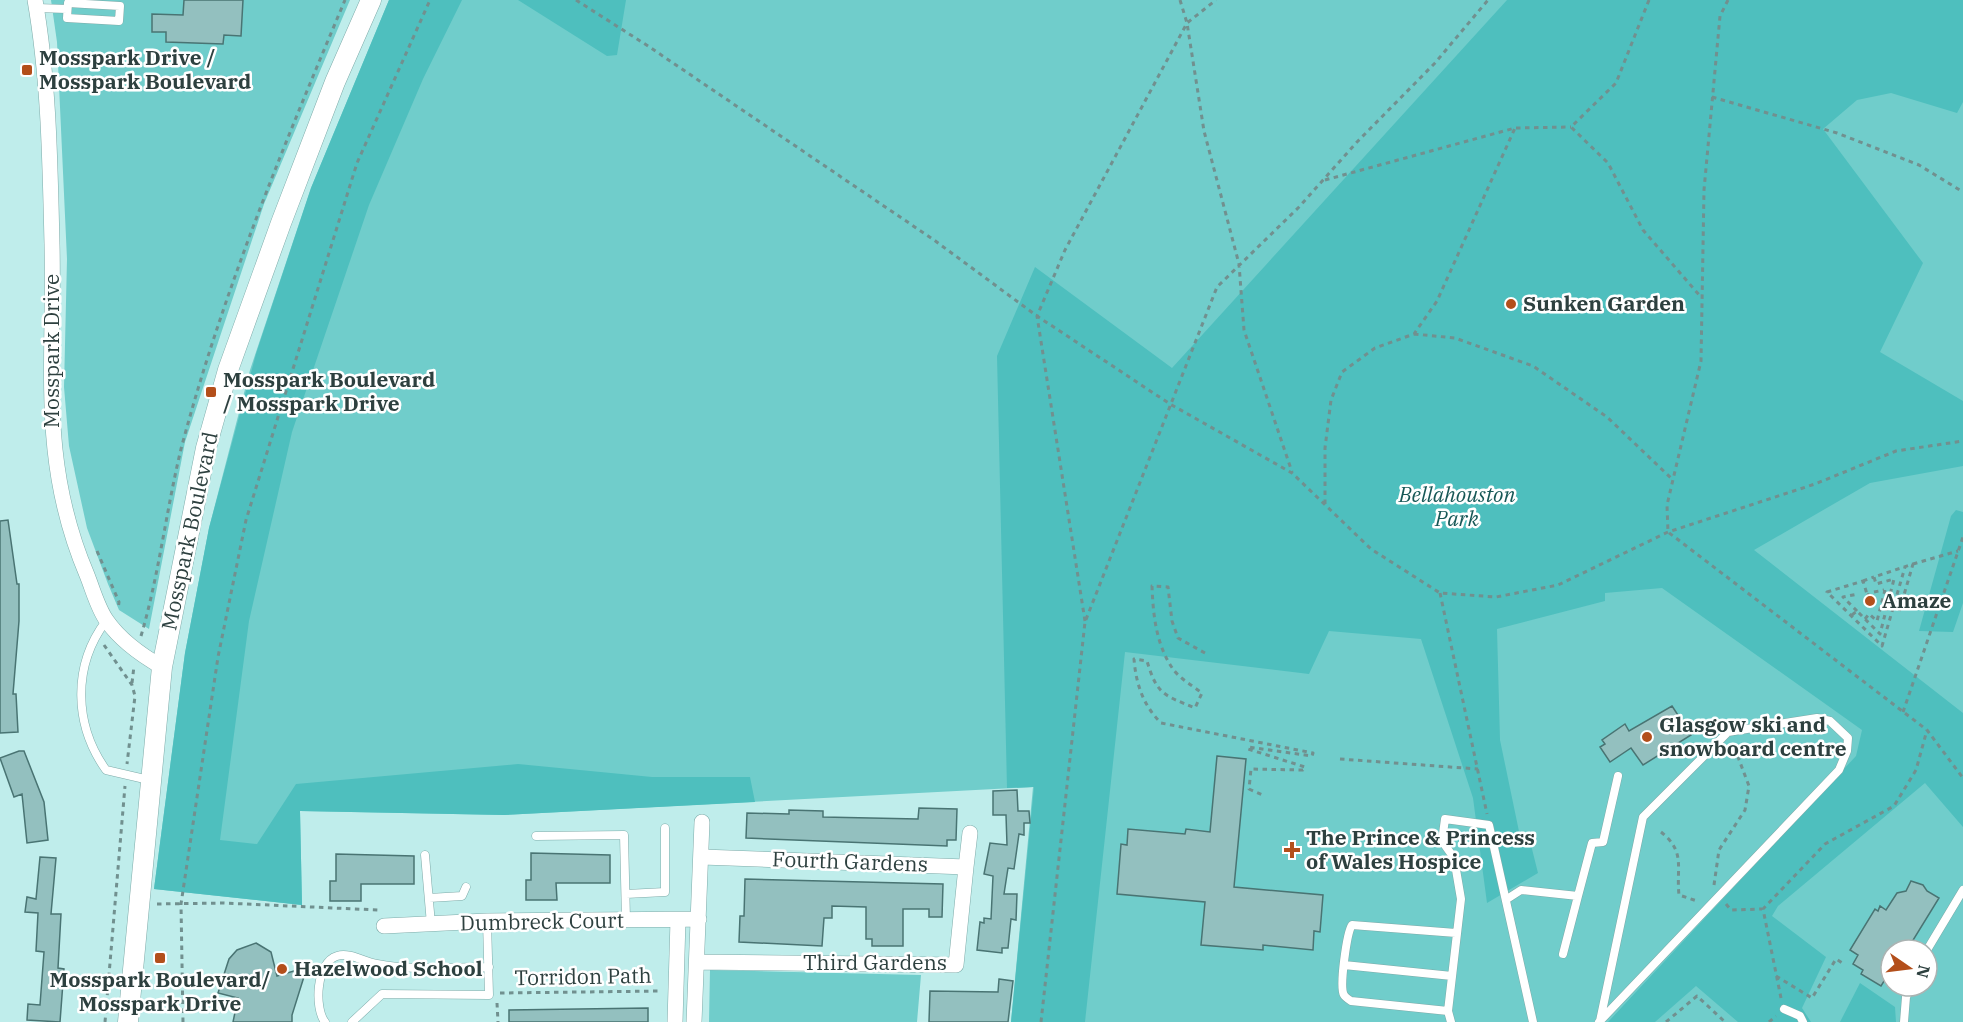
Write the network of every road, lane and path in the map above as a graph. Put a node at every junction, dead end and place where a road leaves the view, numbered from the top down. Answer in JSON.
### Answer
{"nodes":[{"id":1,"x":371,"y":0,"type":"edge"},
{"id":2,"x":430,"y":0,"type":"edge"},
{"id":3,"x":576,"y":0,"type":"edge"},
{"id":4,"x":1180,"y":0,"type":"edge"},
{"id":5,"x":1216,"y":0,"type":"edge"},
{"id":6,"x":1488,"y":0,"type":"edge"},
{"id":7,"x":1649,"y":0,"type":"edge"},
{"id":8,"x":1728,"y":0,"type":"edge"},
{"id":9,"x":36,"y":4,"type":"edge"},
{"id":10,"x":67,"y":9,"type":"junction"},
{"id":11,"x":1187,"y":23,"type":"junction"},
{"id":12,"x":1712,"y":97,"type":"junction"},
{"id":13,"x":1571,"y":127,"type":"junction"},
{"id":14,"x":1515,"y":128,"type":"junction"},
{"id":15,"x":1323,"y":180,"type":"junction"},
{"id":16,"x":1963,"y":192,"type":"edge"},
{"id":17,"x":1239,"y":264,"type":"junction"},
{"id":18,"x":1701,"y":297,"type":"junction"},
{"id":19,"x":1037,"y":316,"type":"junction"},
{"id":20,"x":1414,"y":334,"type":"junction"},
{"id":21,"x":1170,"y":404,"type":"junction"},
{"id":22,"x":1963,"y":441,"type":"edge"},
{"id":23,"x":1292,"y":473,"type":"junction"},
{"id":24,"x":1673,"y":479,"type":"junction"},
{"id":25,"x":1324,"y":504,"type":"junction"},
{"id":26,"x":1668,"y":532,"type":"junction"},
{"id":27,"x":1963,"y":537,"type":"edge"},
{"id":28,"x":96,"y":550,"type":"dead end"},
{"id":29,"x":1958,"y":551,"type":"junction"},
{"id":30,"x":1913,"y":564,"type":"junction"},
{"id":31,"x":1905,"y":567,"type":"junction"},
{"id":32,"x":1874,"y":577,"type":"junction"},
{"id":33,"x":1863,"y":581,"type":"junction"},
{"id":34,"x":1891,"y":589,"type":"junction"},
{"id":35,"x":1884,"y":590,"type":"junction"},
{"id":36,"x":1874,"y":592,"type":"dead end"},
{"id":37,"x":1440,"y":593,"type":"junction"},
{"id":38,"x":1858,"y":594,"type":"dead end"},
{"id":39,"x":1867,"y":594,"type":"dead end"},
{"id":40,"x":1857,"y":611,"type":"junction"},
{"id":41,"x":1899,"y":612,"type":"dead end"},
{"id":42,"x":1852,"y":615,"type":"junction"},
{"id":43,"x":1865,"y":619,"type":"junction"},
{"id":44,"x":1085,"y":622,"type":"junction"},
{"id":45,"x":112,"y":626,"type":"junction"},
{"id":46,"x":1205,"y":653,"type":"dead end"},
{"id":47,"x":162,"y":667,"type":"junction"},
{"id":48,"x":1903,"y":712,"type":"junction"},
{"id":49,"x":1927,"y":730,"type":"junction"},
{"id":50,"x":1738,"y":757,"type":"dead end"},
{"id":51,"x":1340,"y":759,"type":"dead end"},
{"id":52,"x":1478,"y":769,"type":"junction"},
{"id":53,"x":1618,"y":776,"type":"dead end"},
{"id":54,"x":1963,"y":778,"type":"edge"},
{"id":55,"x":151,"y":781,"type":"junction"},
{"id":56,"x":1265,"y":796,"type":"dead end"},
{"id":57,"x":702,"y":822,"type":"dead end"},
{"id":58,"x":1489,"y":825,"type":"junction"},
{"id":59,"x":665,"y":828,"type":"dead end"},
{"id":60,"x":1661,"y":832,"type":"dead end"},
{"id":61,"x":970,"y":834,"type":"dead end"},
{"id":62,"x":536,"y":836,"type":"dead end"},
{"id":63,"x":425,"y":855,"type":"dead end"},
{"id":64,"x":702,"y":857,"type":"junction"},
{"id":65,"x":966,"y":867,"type":"junction"},
{"id":66,"x":466,"y":887,"type":"dead end"},
{"id":67,"x":1963,"y":890,"type":"edge"},
{"id":68,"x":626,"y":894,"type":"junction"},
{"id":69,"x":1718,"y":895,"type":"junction"},
{"id":70,"x":1578,"y":896,"type":"junction"},
{"id":71,"x":429,"y":898,"type":"junction"},
{"id":72,"x":1507,"y":899,"type":"junction"},
{"id":73,"x":140,"y":904,"type":"junction"},
{"id":74,"x":181,"y":904,"type":"junction"},
{"id":75,"x":1763,"y":909,"type":"junction"},
{"id":76,"x":699,"y":919,"type":"junction"},
{"id":77,"x":626,"y":920,"type":"junction"},
{"id":78,"x":678,"y":920,"type":"junction"},
{"id":79,"x":487,"y":921,"type":"junction"},
{"id":80,"x":431,"y":924,"type":"junction"},
{"id":81,"x":384,"y":926,"type":"joint"},
{"id":82,"x":1456,"y":933,"type":"junction"},
{"id":83,"x":1934,"y":938,"type":"edge"},
{"id":84,"x":1563,"y":954,"type":"dead end"},
{"id":85,"x":697,"y":962,"type":"junction"},
{"id":86,"x":1844,"y":964,"type":"dead end"},
{"id":87,"x":1344,"y":965,"type":"junction"},
{"id":88,"x":489,"y":968,"type":"junction"},
{"id":89,"x":1452,"y":976,"type":"junction"},
{"id":90,"x":1776,"y":976,"type":"junction"},
{"id":91,"x":676,"y":991,"type":"junction"},
{"id":92,"x":493,"y":994,"type":"junction"},
{"id":93,"x":1906,"y":998,"type":"edge"},
{"id":94,"x":1784,"y":1009,"type":"joint"},
{"id":95,"x":1448,"y":1011,"type":"junction"},
{"id":96,"x":129,"y":1020,"type":"edge"},
{"id":97,"x":183,"y":1022,"type":"edge"},
{"id":98,"x":325,"y":1022,"type":"edge"},
{"id":99,"x":351,"y":1022,"type":"edge"},
{"id":100,"x":498,"y":1022,"type":"edge"},
{"id":101,"x":675,"y":1022,"type":"edge"},
{"id":102,"x":694,"y":1022,"type":"edge"},
{"id":103,"x":1041,"y":1022,"type":"edge"},
{"id":104,"x":1451,"y":1022,"type":"edge"},
{"id":105,"x":1533,"y":1022,"type":"edge"},
{"id":106,"x":1599,"y":1022,"type":"edge"},
{"id":107,"x":1666,"y":1022,"type":"edge"},
{"id":108,"x":1725,"y":1022,"type":"edge"},
{"id":109,"x":1803,"y":1022,"type":"edge"},
{"id":110,"x":1904,"y":1022,"type":"edge"}],
"edges":[{"from":1,"to":47,"type":"street","name":"Mosspark Boulevard"},
{"from":2,"to":74,"type":"path"},
{"from":3,"to":19,"type":"path"},
{"from":4,"to":11,"type":"path"},
{"from":5,"to":11,"type":"path"},
{"from":6,"to":15,"type":"path"},
{"from":7,"to":13,"type":"path"},
{"from":8,"to":12,"type":"path"},
{"from":9,"to":10,"type":"lane"},
{"from":9,"to":45,"type":"street","name":"Mosspark Drive"},
{"from":10,"to":10,"type":"lane"},
{"from":11,"to":17,"type":"path"},
{"from":11,"to":19,"type":"path"},
{"from":12,"to":16,"type":"path"},
{"from":12,"to":18,"type":"path"},
{"from":13,"to":14,"type":"path"},
{"from":13,"to":18,"type":"path"},
{"from":14,"to":15,"type":"path"},
{"from":14,"to":20,"type":"path"},
{"from":15,"to":17,"type":"path"},
{"from":17,"to":21,"type":"path"},
{"from":17,"to":23,"type":"path"},
{"from":18,"to":24,"type":"path"},
{"from":19,"to":21,"type":"path"},
{"from":19,"to":44,"type":"path"},
{"from":20,"to":24,"type":"path"},
{"from":20,"to":25,"type":"path"},
{"from":21,"to":23,"type":"path"},
{"from":21,"to":44,"type":"path"},
{"from":22,"to":26,"type":"path"},
{"from":23,"to":25,"type":"path"},
{"from":24,"to":26,"type":"path"},
{"from":25,"to":37,"type":"path"},
{"from":26,"to":37,"type":"path"},
{"from":26,"to":48,"type":"path"},
{"from":27,"to":29,"type":"path"},
{"from":28,"to":45,"type":"path"},
{"from":29,"to":30,"type":"path"},
{"from":29,"to":48,"type":"path"},
{"from":30,"to":31,"type":"path"},
{"from":30,"to":41,"type":"path"},
{"from":31,"to":32,"type":"path"},
{"from":31,"to":42,"type":"path"},
{"from":32,"to":33,"type":"path"},
{"from":32,"to":34,"type":"path"},
{"from":33,"to":39,"type":"path"},
{"from":33,"to":42,"type":"path"},
{"from":34,"to":35,"type":"path"},
{"from":34,"to":43,"type":"path"},
{"from":35,"to":36,"type":"path"},
{"from":35,"to":43,"type":"path"},
{"from":37,"to":52,"type":"path"},
{"from":38,"to":40,"type":"path"},
{"from":40,"to":42,"type":"path"},
{"from":40,"to":43,"type":"path"},
{"from":44,"to":103,"type":"path"},
{"from":45,"to":47,"type":"street","name":"Mosspark Drive"},
{"from":45,"to":55,"type":"lane"},
{"from":46,"to":56,"type":"path"},
{"from":47,"to":55,"type":"street","name":"Mosspark Boulevard"},
{"from":48,"to":49,"type":"path"},
{"from":49,"to":54,"type":"path"},
{"from":49,"to":75,"type":"path"},
{"from":50,"to":69,"type":"path"},
{"from":51,"to":52,"type":"path"},
{"from":52,"to":58,"type":"path"},
{"from":53,"to":70,"type":"lane"},
{"from":55,"to":73,"type":"street","name":"Mosspark Boulevard"},
{"from":57,"to":64,"type":"street"},
{"from":58,"to":72,"type":"lane"},
{"from":58,"to":82,"type":"lane"},
{"from":59,"to":68,"type":"lane"},
{"from":60,"to":69,"type":"path"},
{"from":61,"to":65,"type":"street"},
{"from":62,"to":68,"type":"lane"},
{"from":63,"to":71,"type":"lane"},
{"from":64,"to":65,"type":"street","name":"Fourth Gardens"},
{"from":64,"to":76,"type":"street"},
{"from":65,"to":85,"type":"street","name":"Third Gardens"},
{"from":66,"to":71,"type":"lane"},
{"from":67,"to":83,"type":"lane"},
{"from":68,"to":77,"type":"lane"},
{"from":69,"to":75,"type":"path"},
{"from":69,"to":106,"type":"lane"},
{"from":69,"to":106,"type":"lane"},
{"from":70,"to":72,"type":"lane"},
{"from":70,"to":84,"type":"lane"},
{"from":71,"to":80,"type":"lane"},
{"from":72,"to":105,"type":"lane"},
{"from":73,"to":74,"type":"path"},
{"from":73,"to":96,"type":"street","name":"Mosspark Boulevard"},
{"from":74,"to":81,"type":"path"},
{"from":74,"to":97,"type":"path"},
{"from":75,"to":90,"type":"path"},
{"from":76,"to":78,"type":"street","name":"Dumbreck Court"},
{"from":76,"to":85,"type":"street"},
{"from":77,"to":78,"type":"street","name":"Dumbreck Court"},
{"from":77,"to":79,"type":"street","name":"Dumbreck Court"},
{"from":78,"to":91,"type":"street"},
{"from":79,"to":80,"type":"street","name":"Dumbreck Court"},
{"from":79,"to":88,"type":"lane"},
{"from":80,"to":81,"type":"street","name":"Dumbreck Court"},
{"from":82,"to":87,"type":"lane"},
{"from":82,"to":89,"type":"lane"},
{"from":85,"to":102,"type":"street"},
{"from":86,"to":90,"type":"path"},
{"from":87,"to":89,"type":"lane"},
{"from":87,"to":95,"type":"lane"},
{"from":88,"to":92,"type":"lane"},
{"from":88,"to":98,"type":"lane"},
{"from":89,"to":95,"type":"lane"},
{"from":90,"to":94,"type":"path"},
{"from":91,"to":92,"type":"path","name":"Torridon Path"},
{"from":91,"to":101,"type":"street"},
{"from":92,"to":99,"type":"lane"},
{"from":92,"to":100,"type":"path"},
{"from":93,"to":110,"type":"lane"},
{"from":94,"to":109,"type":"lane"},
{"from":95,"to":104,"type":"lane"},
{"from":107,"to":108,"type":"path"}]}
